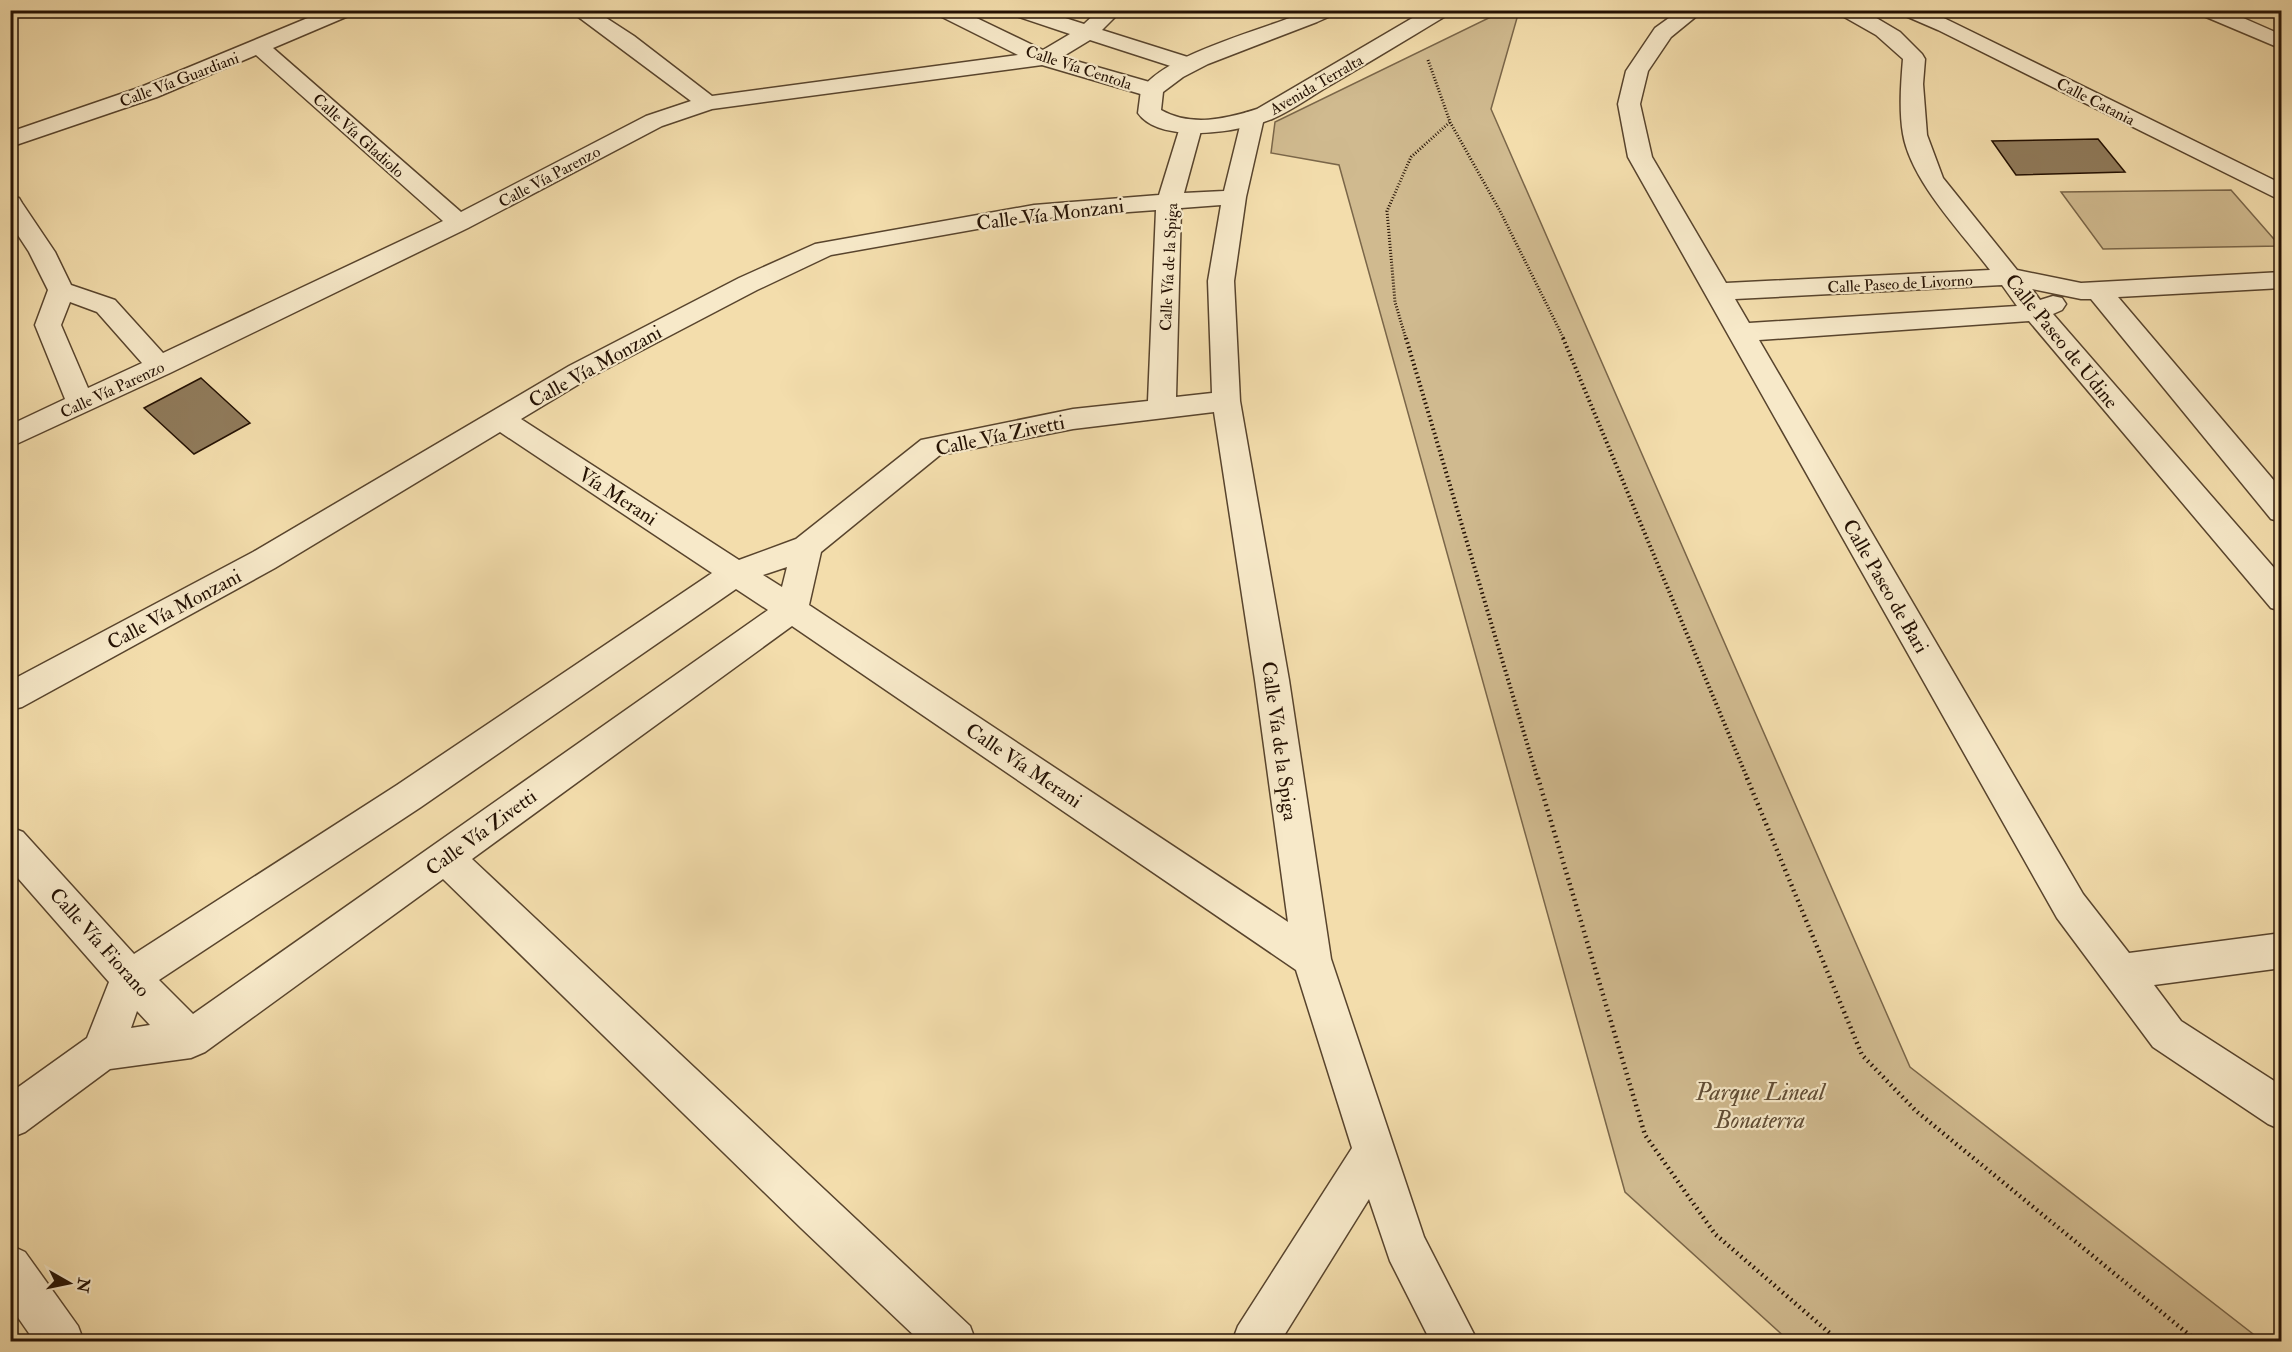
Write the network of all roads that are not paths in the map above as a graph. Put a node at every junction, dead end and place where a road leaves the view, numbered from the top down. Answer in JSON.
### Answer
{"nodes":[{"id":1,"x":346,"y":10,"type":"edge"},
{"id":2,"x":579,"y":10,"type":"edge"},
{"id":3,"x":943,"y":10,"type":"edge"},
{"id":4,"x":1017,"y":10,"type":"edge"},
{"id":5,"x":1112,"y":10,"type":"edge"},
{"id":6,"x":1328,"y":10,"type":"edge"},
{"id":7,"x":1442,"y":10,"type":"edge"},
{"id":8,"x":1694,"y":10,"type":"edge"},
{"id":9,"x":1846,"y":10,"type":"edge"},
{"id":10,"x":1908,"y":10,"type":"edge"},
{"id":11,"x":2206,"y":10,"type":"edge"},
{"id":12,"x":1088,"y":33,"type":"junction"},
{"id":13,"x":1976,"y":41,"type":"junction"},
{"id":14,"x":2282,"y":43,"type":"edge"},
{"id":15,"x":259,"y":47,"type":"junction"},
{"id":16,"x":1928,"y":49,"type":"junction"},
{"id":17,"x":1046,"y":58,"type":"junction"},
{"id":18,"x":1186,"y":64,"type":"junction"},
{"id":19,"x":1152,"y":90,"type":"junction"},
{"id":20,"x":708,"y":104,"type":"junction"},
{"id":21,"x":1253,"y":118,"type":"junction"},
{"id":22,"x":1191,"y":127,"type":"junction"},
{"id":23,"x":10,"y":140,"type":"edge"},
{"id":24,"x":2282,"y":194,"type":"edge"},
{"id":25,"x":1234,"y":197,"type":"junction"},
{"id":26,"x":10,"y":202,"type":"edge"},
{"id":27,"x":1169,"y":202,"type":"junction"},
{"id":28,"x":459,"y":223,"type":"junction"},
{"id":29,"x":2010,"y":277,"type":"junction"},
{"id":30,"x":2282,"y":280,"type":"edge"},
{"id":31,"x":61,"y":290,"type":"junction"},
{"id":32,"x":2090,"y":290,"type":"junction"},
{"id":33,"x":1717,"y":292,"type":"junction"},
{"id":34,"x":2036,"y":312,"type":"junction"},
{"id":35,"x":1740,"y":332,"type":"junction"},
{"id":36,"x":160,"y":367,"type":"junction"},
{"id":37,"x":1226,"y":402,"type":"junction"},
{"id":38,"x":81,"y":404,"type":"junction"},
{"id":39,"x":1162,"y":409,"type":"junction"},
{"id":40,"x":500,"y":419,"type":"junction"},
{"id":41,"x":10,"y":437,"type":"edge"},
{"id":42,"x":2282,"y":511,"type":"edge"},
{"id":43,"x":807,"y":547,"type":"junction"},
{"id":44,"x":736,"y":573,"type":"junction"},
{"id":45,"x":2282,"y":600,"type":"edge"},
{"id":46,"x":792,"y":609,"type":"junction"},
{"id":47,"x":10,"y":697,"type":"edge"},
{"id":48,"x":10,"y":843,"type":"edge"},
{"id":49,"x":445,"y":858,"type":"junction"},
{"id":50,"x":2282,"y":950,"type":"edge"},
{"id":51,"x":1312,"y":959,"type":"junction"},
{"id":52,"x":2119,"y":972,"type":"junction"},
{"id":53,"x":130,"y":978,"type":"junction"},
{"id":54,"x":191,"y":1039,"type":"junction"},
{"id":55,"x":102,"y":1051,"type":"junction"},
{"id":56,"x":2282,"y":1110,"type":"edge"},
{"id":57,"x":10,"y":1118,"type":"edge"},
{"id":58,"x":1374,"y":1152,"type":"junction"},
{"id":59,"x":10,"y":1266,"type":"edge"},
{"id":60,"x":62,"y":1341,"type":"edge"},
{"id":61,"x":954,"y":1341,"type":"edge"},
{"id":62,"x":1254,"y":1341,"type":"edge"},
{"id":63,"x":1456,"y":1341,"type":"edge"}],
"edges":[{"from":1,"to":15,"type":"street","name":"Calle Vía Guardiani"},
{"from":2,"to":20,"type":"street"},
{"from":3,"to":17,"type":"street","name":"Calle Vía Centola"},
{"from":4,"to":12,"type":"street","name":"Calle Vía Centola"},
{"from":5,"to":12,"type":"street","name":"Calle Vía Parenzo"},
{"from":6,"to":18,"type":"street"},
{"from":7,"to":21,"type":"street","name":"Avenida Terralta"},
{"from":8,"to":33,"type":"street","name":"Calle Paseo de Bari"},
{"from":9,"to":16,"type":"street"},
{"from":10,"to":13,"type":"street","name":"Calle Catania"},
{"from":11,"to":14,"type":"street"},
{"from":12,"to":17,"type":"street","name":"Calle Vía Parenzo"},
{"from":12,"to":18,"type":"street","name":"Calle Vía Centola"},
{"from":13,"to":16,"type":"street"},
{"from":13,"to":24,"type":"street","name":"Calle Catania"},
{"from":15,"to":23,"type":"street","name":"Calle Vía Guardiani"},
{"from":15,"to":28,"type":"street","name":"Calle Vía Gladiolo"},
{"from":16,"to":29,"type":"street","name":"Calle Paseo de Udine"},
{"from":17,"to":19,"type":"street","name":"Calle Vía Centola"},
{"from":17,"to":20,"type":"street","name":"Calle Vía Parenzo"},
{"from":18,"to":19,"type":"street"},
{"from":19,"to":22,"type":"street","name":"Avenida Terralta"},
{"from":20,"to":28,"type":"street","name":"Calle Vía Parenzo"},
{"from":21,"to":22,"type":"street","name":"Avenida Terralta"},
{"from":21,"to":25,"type":"street","name":"Calle Vía de la Spiga"},
{"from":22,"to":27,"type":"street","name":"Calle Vía de la Spiga"},
{"from":25,"to":27,"type":"street","name":"Calle Vía Monzani"},
{"from":25,"to":37,"type":"street","name":"Calle Vía de la Spiga"},
{"from":26,"to":31,"type":"street"},
{"from":27,"to":39,"type":"street","name":"Calle Vía de la Spiga"},
{"from":27,"to":40,"type":"street","name":"Calle Vía Monzani"},
{"from":28,"to":36,"type":"street","name":"Calle Vía Parenzo"},
{"from":29,"to":32,"type":"street","name":"Calle Paseo de Livorno"},
{"from":29,"to":33,"type":"street","name":"Calle Paseo de Livorno"},
{"from":29,"to":34,"type":"street","name":"Calle Paseo de Udine"},
{"from":30,"to":32,"type":"street","name":"Calle Paseo de Livorno"},
{"from":31,"to":36,"type":"street"},
{"from":31,"to":38,"type":"street"},
{"from":32,"to":34,"type":"street","name":"Calle Paseo de Livorno"},
{"from":32,"to":42,"type":"street"},
{"from":33,"to":35,"type":"street","name":"Calle Paseo de Bari"},
{"from":34,"to":35,"type":"street","name":"Calle Paseo de Livorno"},
{"from":34,"to":45,"type":"street","name":"Calle Paseo de Udine"},
{"from":35,"to":52,"type":"street","name":"Calle Paseo de Bari"},
{"from":36,"to":38,"type":"street","name":"Calle Vía Parenzo"},
{"from":37,"to":39,"type":"street","name":"Calle Vía Zivetti"},
{"from":37,"to":51,"type":"street","name":"Calle Vía de la Spiga"},
{"from":38,"to":41,"type":"street","name":"Calle Vía Parenzo"},
{"from":39,"to":43,"type":"street","name":"Calle Vía Zivetti"},
{"from":40,"to":44,"type":"street","name":"Vía Merani"},
{"from":40,"to":47,"type":"street","name":"Calle Vía Monzani"},
{"from":43,"to":44,"type":"street","name":"Calle Vía Zivetti"},
{"from":43,"to":46,"type":"street"},
{"from":44,"to":46,"type":"street","name":"Calle Vía Merani"},
{"from":44,"to":53,"type":"street","name":"Calle Vía Zivetti"},
{"from":46,"to":49,"type":"street","name":"Calle Vía Zivetti"},
{"from":46,"to":51,"type":"street","name":"Calle Vía Merani"},
{"from":48,"to":53,"type":"street","name":"Calle Vía Fiorano"},
{"from":49,"to":54,"type":"street","name":"Calle Vía Zivetti"},
{"from":49,"to":61,"type":"street"},
{"from":50,"to":52,"type":"street"},
{"from":51,"to":58,"type":"street","name":"Calle Vía de la Spiga"},
{"from":52,"to":56,"type":"street","name":"Calle Paseo de Bari"},
{"from":53,"to":54,"type":"street","name":"Calle Vía Fiorano"},
{"from":53,"to":55,"type":"street"},
{"from":54,"to":55,"type":"street","name":"Calle Vía Zivetti"},
{"from":55,"to":57,"type":"street","name":"Calle Vía Zivetti"},
{"from":58,"to":62,"type":"street"},
{"from":58,"to":63,"type":"street","name":"Calle Vía de la Spiga"},
{"from":59,"to":60,"type":"street"}]}
